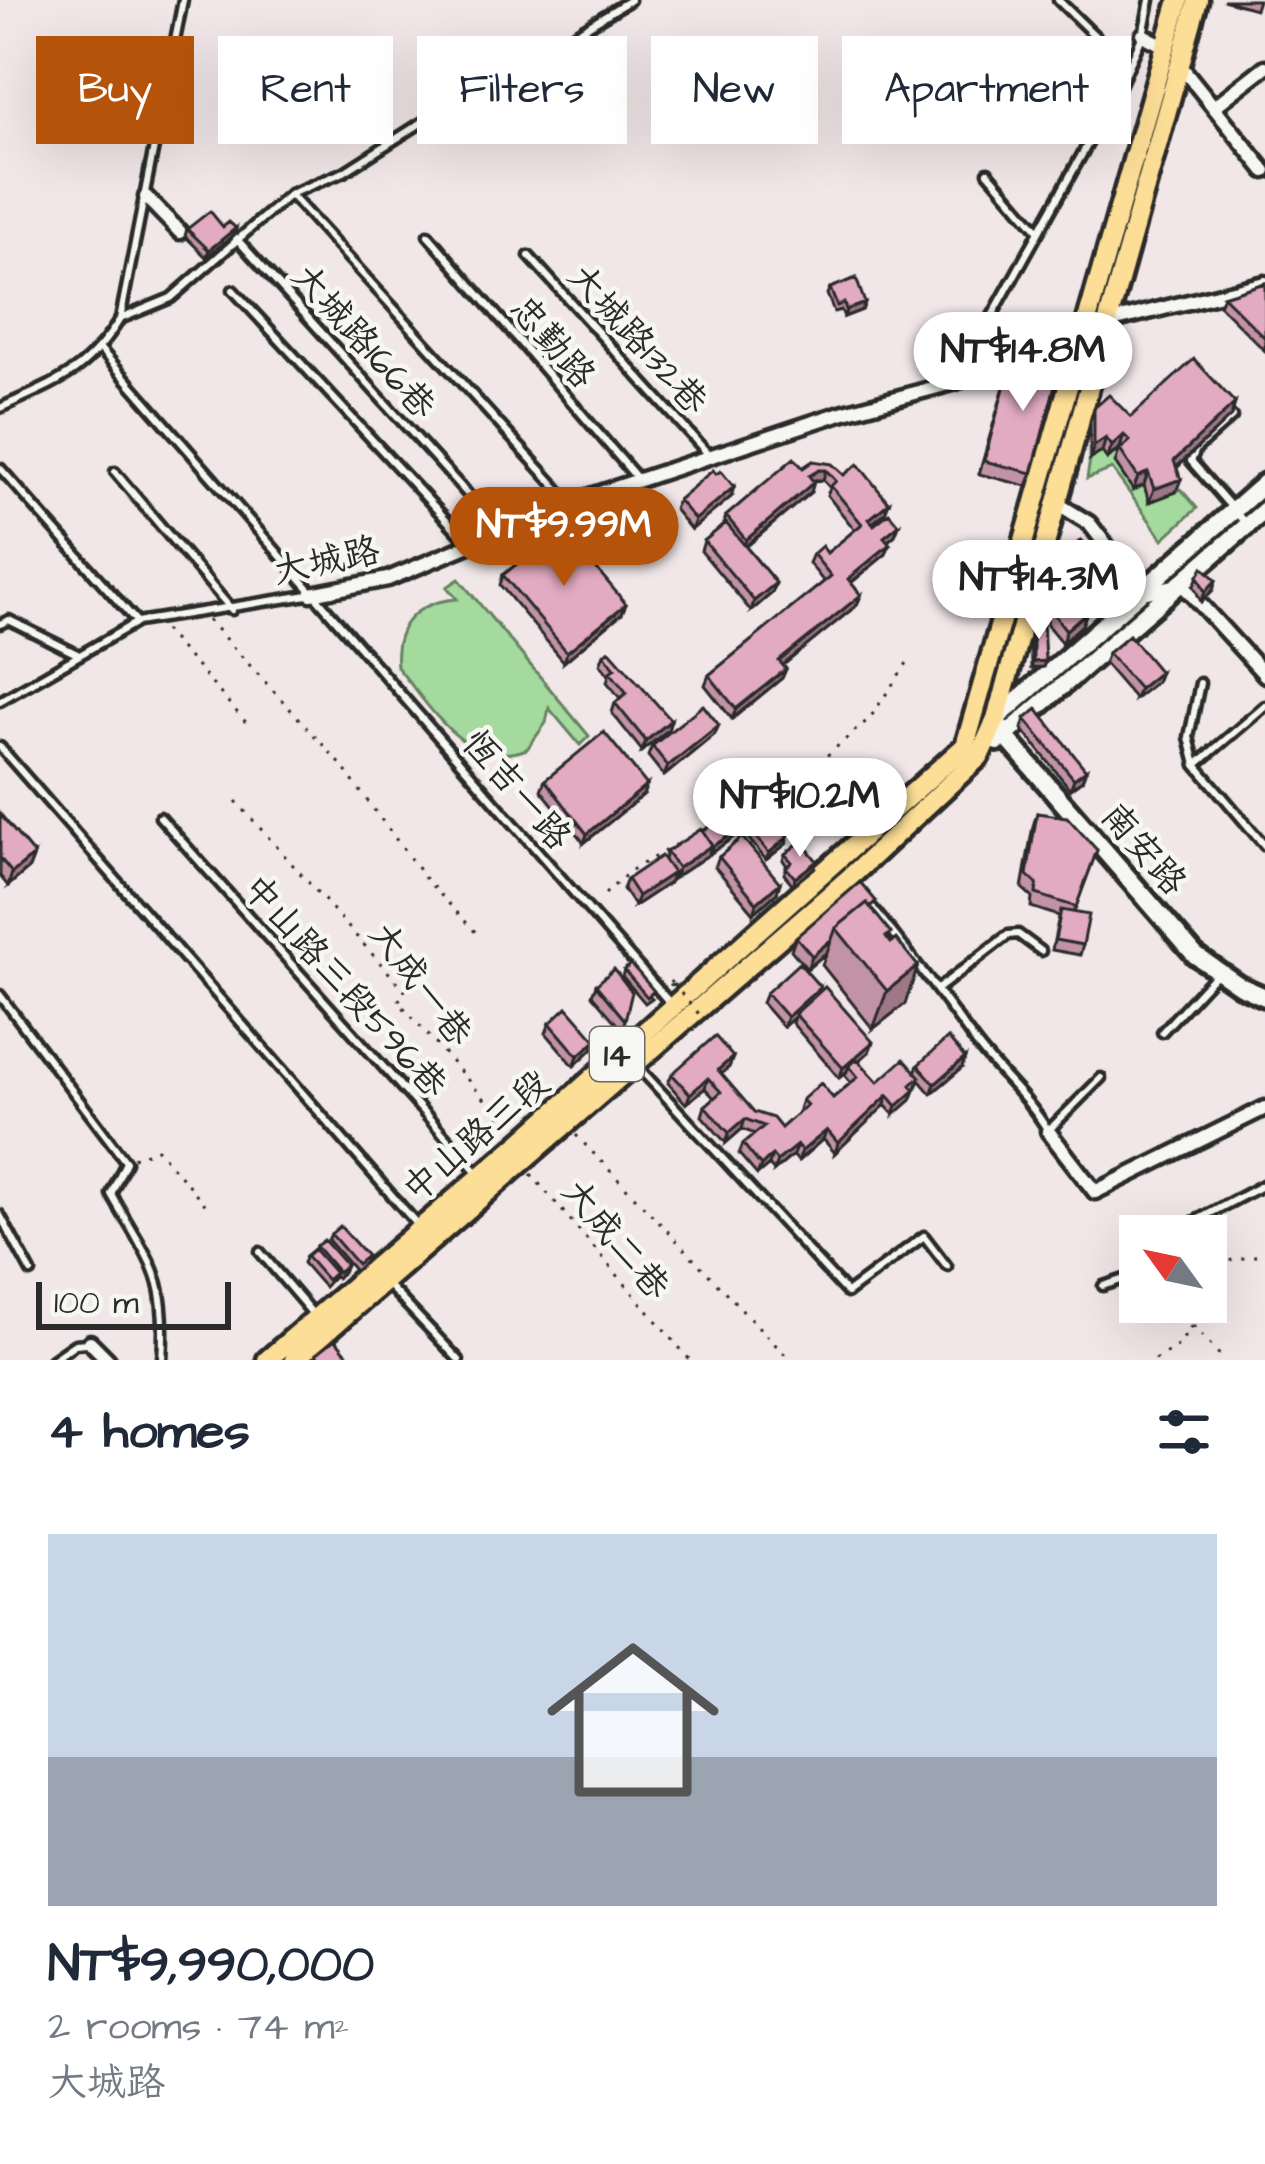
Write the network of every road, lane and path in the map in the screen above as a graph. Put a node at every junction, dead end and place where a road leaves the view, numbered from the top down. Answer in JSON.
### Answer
{"nodes":[{"id":1,"x":183,"y":0,"type":"edge"},
{"id":2,"x":630,"y":0,"type":"edge"},
{"id":3,"x":1058,"y":0,"type":"edge"},
{"id":4,"x":1150,"y":0,"type":"edge"},
{"id":5,"x":1179,"y":0,"type":"edge"},
{"id":6,"x":1198,"y":0,"type":"edge"},
{"id":7,"x":1143,"y":35,"type":"junction"},
{"id":8,"x":1095,"y":36,"type":"edge"},
{"id":9,"x":1166,"y":45,"type":"junction"},
{"id":10,"x":1131,"y":61,"type":"edge"},
{"id":11,"x":1180,"y":64,"type":"junction"},
{"id":12,"x":1265,"y":68,"type":"edge"},
{"id":13,"x":1215,"y":106,"type":"junction"},
{"id":14,"x":1086,"y":144,"type":"edge"},
{"id":15,"x":1265,"y":171,"type":"edge"},
{"id":16,"x":988,"y":172,"type":"dead end"},
{"id":17,"x":290,"y":194,"type":"junction"},
{"id":18,"x":146,"y":197,"type":"junction"},
{"id":19,"x":1038,"y":230,"type":"junction"},
{"id":20,"x":180,"y":232,"type":"dead end"},
{"id":21,"x":428,"y":236,"type":"dead end"},
{"id":22,"x":236,"y":238,"type":"junction"},
{"id":23,"x":529,"y":256,"type":"dead end"},
{"id":24,"x":1265,"y":283,"type":"edge"},
{"id":25,"x":233,"y":290,"type":"dead end"},
{"id":26,"x":121,"y":319,"type":"junction"},
{"id":27,"x":1109,"y":320,"type":"junction"},
{"id":28,"x":1079,"y":339,"type":"junction"},
{"id":29,"x":101,"y":350,"type":"junction"},
{"id":30,"x":956,"y":382,"type":"junction"},
{"id":31,"x":1218,"y":402,"type":"edge"},
{"id":32,"x":0,"y":408,"type":"edge"},
{"id":33,"x":710,"y":456,"type":"junction"},
{"id":34,"x":0,"y":468,"type":"edge"},
{"id":35,"x":116,"y":472,"type":"dead end"},
{"id":36,"x":639,"y":481,"type":"junction"},
{"id":37,"x":1265,"y":483,"type":"edge"},
{"id":38,"x":1036,"y":501,"type":"junction"},
{"id":39,"x":1057,"y":502,"type":"junction"},
{"id":40,"x":570,"y":503,"type":"junction"},
{"id":41,"x":1234,"y":510,"type":"junction"},
{"id":42,"x":1265,"y":510,"type":"edge"},
{"id":43,"x":1247,"y":526,"type":"junction"},
{"id":44,"x":502,"y":532,"type":"junction"},
{"id":45,"x":471,"y":546,"type":"junction"},
{"id":46,"x":1182,"y":584,"type":"junction"},
{"id":47,"x":1143,"y":593,"type":"junction"},
{"id":48,"x":311,"y":594,"type":"junction"},
{"id":49,"x":232,"y":610,"type":"junction"},
{"id":50,"x":201,"y":612,"type":"junction"},
{"id":51,"x":155,"y":619,"type":"junction"},
{"id":52,"x":137,"y":622,"type":"junction"},
{"id":53,"x":0,"y":624,"type":"edge"},
{"id":54,"x":77,"y":654,"type":"junction"},
{"id":55,"x":911,"y":657,"type":"dead end"},
{"id":56,"x":1265,"y":675,"type":"edge"},
{"id":57,"x":1200,"y":683,"type":"dead end"},
{"id":58,"x":0,"y":701,"type":"edge"},
{"id":59,"x":1265,"y":706,"type":"edge"},
{"id":60,"x":250,"y":728,"type":"dead end"},
{"id":61,"x":1000,"y":728,"type":"junction"},
{"id":62,"x":0,"y":747,"type":"edge"},
{"id":63,"x":972,"y":752,"type":"junction"},
{"id":64,"x":1196,"y":765,"type":"junction"},
{"id":65,"x":808,"y":772,"type":"junction"},
{"id":66,"x":236,"y":801,"type":"dead end"},
{"id":67,"x":160,"y":817,"type":"dead end"},
{"id":68,"x":702,"y":830,"type":"edge"},
{"id":69,"x":684,"y":840,"type":"edge"},
{"id":70,"x":857,"y":845,"type":"junction"},
{"id":71,"x":1265,"y":846,"type":"edge"},
{"id":72,"x":843,"y":871,"type":"junction"},
{"id":73,"x":605,"y":894,"type":"dead end"},
{"id":74,"x":863,"y":897,"type":"edge"},
{"id":75,"x":480,"y":937,"type":"dead end"},
{"id":76,"x":1041,"y":951,"type":"dead end"},
{"id":77,"x":1219,"y":972,"type":"junction"},
{"id":78,"x":939,"y":988,"type":"junction"},
{"id":79,"x":0,"y":995,"type":"edge"},
{"id":80,"x":1265,"y":997,"type":"edge"},
{"id":81,"x":681,"y":1004,"type":"junction"},
{"id":82,"x":1162,"y":1032,"type":"dead end"},
{"id":83,"x":634,"y":1062,"type":"junction"},
{"id":84,"x":1101,"y":1078,"type":"dead end"},
{"id":85,"x":1265,"y":1108,"type":"edge"},
{"id":86,"x":565,"y":1124,"type":"junction"},
{"id":87,"x":1048,"y":1131,"type":"junction"},
{"id":88,"x":522,"y":1141,"type":"junction"},
{"id":89,"x":126,"y":1162,"type":"junction"},
{"id":90,"x":522,"y":1162,"type":"junction"},
{"id":91,"x":486,"y":1183,"type":"junction"},
{"id":92,"x":1265,"y":1184,"type":"edge"},
{"id":93,"x":210,"y":1210,"type":"dead end"},
{"id":94,"x":0,"y":1215,"type":"edge"},
{"id":95,"x":1207,"y":1215,"type":"edge"},
{"id":96,"x":419,"y":1227,"type":"junction"},
{"id":97,"x":260,"y":1252,"type":"dead end"},
{"id":98,"x":1265,"y":1254,"type":"edge"},
{"id":99,"x":1227,"y":1260,"type":"edge"},
{"id":100,"x":947,"y":1266,"type":"dead end"},
{"id":101,"x":32,"y":1272,"type":"dead end"},
{"id":102,"x":1119,"y":1280,"type":"edge"},
{"id":103,"x":384,"y":1281,"type":"junction"},
{"id":104,"x":1103,"y":1286,"type":"dead end"},
{"id":105,"x":316,"y":1317,"type":"junction"},
{"id":106,"x":1192,"y":1325,"type":"joint"},
{"id":107,"x":90,"y":1342,"type":"joint"},
{"id":108,"x":52,"y":1360,"type":"edge"},
{"id":109,"x":108,"y":1360,"type":"edge"},
{"id":110,"x":162,"y":1360,"type":"edge"},
{"id":111,"x":267,"y":1360,"type":"edge"},
{"id":112,"x":294,"y":1360,"type":"edge"},
{"id":113,"x":458,"y":1360,"type":"edge"},
{"id":114,"x":690,"y":1360,"type":"edge"},
{"id":115,"x":790,"y":1360,"type":"edge"},
{"id":116,"x":1155,"y":1360,"type":"edge"},
{"id":117,"x":1224,"y":1360,"type":"edge"}],
"edges":[{"from":1,"to":18,"type":"lane"},
{"from":2,"to":17,"type":"lane"},
{"from":3,"to":8,"type":"lane"},
{"from":4,"to":7,"type":"lane"},
{"from":5,"to":9,"type":"main road"},
{"from":6,"to":11,"type":"main road","number":"14"},
{"from":7,"to":9,"type":"street"},
{"from":7,"to":10,"type":"lane"},
{"from":9,"to":11,"type":"street"},
{"from":9,"to":28,"type":"main road"},
{"from":11,"to":13,"type":"street"},
{"from":11,"to":27,"type":"main road","number":"14"},
{"from":12,"to":13,"type":"street"},
{"from":13,"to":15,"type":"street"},
{"from":14,"to":19,"type":"lane"},
{"from":16,"to":19,"type":"lane"},
{"from":17,"to":22,"type":"lane"},
{"from":17,"to":40,"type":"lane"},
{"from":18,"to":20,"type":"street"},
{"from":18,"to":26,"type":"lane"},
{"from":19,"to":30,"type":"lane"},
{"from":21,"to":36,"type":"lane","name":"忠勤路"},
{"from":22,"to":26,"type":"lane"},
{"from":22,"to":44,"type":"lane","name":"大城路166巷"},
{"from":23,"to":33,"type":"lane","name":"大城路132巷"},
{"from":24,"to":27,"type":"street","name":"大城路"},
{"from":25,"to":45,"type":"lane"},
{"from":26,"to":29,"type":"lane"},
{"from":27,"to":28,"type":"street","name":"大城路"},
{"from":27,"to":39,"type":"main road","number":"14"},
{"from":28,"to":30,"type":"street","name":"大城路"},
{"from":28,"to":38,"type":"main road"},
{"from":29,"to":32,"type":"lane"},
{"from":29,"to":48,"type":"lane","name":"恆吉一路"},
{"from":30,"to":33,"type":"street","name":"大城路"},
{"from":31,"to":41,"type":"lane"},
{"from":33,"to":36,"type":"street","name":"大城路"},
{"from":34,"to":52,"type":"lane"},
{"from":35,"to":49,"type":"lane"},
{"from":36,"to":40,"type":"street","name":"大城路"},
{"from":37,"to":41,"type":"street"},
{"from":38,"to":39,"type":"street"},
{"from":38,"to":63,"type":"main road"},
{"from":39,"to":47,"type":"street"},
{"from":39,"to":61,"type":"main road","number":"14"},
{"from":40,"to":44,"type":"street","name":"大城路"},
{"from":41,"to":43,"type":"lane"},
{"from":41,"to":47,"type":"street"},
{"from":42,"to":43,"type":"street"},
{"from":43,"to":46,"type":"street"},
{"from":44,"to":45,"type":"street","name":"大城路"},
{"from":45,"to":48,"type":"street","name":"大城路"},
{"from":46,"to":47,"type":"street"},
{"from":46,"to":56,"type":"street"},
{"from":46,"to":61,"type":"street"},
{"from":47,"to":61,"type":"street"},
{"from":48,"to":49,"type":"lane","name":"大城路"},
{"from":48,"to":81,"type":"lane","name":"恆吉一路"},
{"from":49,"to":50,"type":"lane","name":"大城路"},
{"from":50,"to":51,"type":"lane","name":"大城路"},
{"from":50,"to":75,"type":"path"},
{"from":51,"to":52,"type":"lane","name":"大城路"},
{"from":51,"to":60,"type":"path"},
{"from":52,"to":54,"type":"lane","name":"大城路"},
{"from":53,"to":54,"type":"lane"},
{"from":54,"to":58,"type":"lane","name":"大城路"},
{"from":55,"to":65,"type":"path"},
{"from":57,"to":64,"type":"lane"},
{"from":59,"to":64,"type":"lane"},
{"from":61,"to":63,"type":"main road","number":"14"},
{"from":61,"to":77,"type":"street","name":"南安路"},
{"from":62,"to":96,"type":"lane"},
{"from":63,"to":70,"type":"main road","name":"中山路三段","number":"14"},
{"from":63,"to":72,"type":"main road","name":"中山路三段","number":"14"},
{"from":64,"to":71,"type":"lane"},
{"from":65,"to":68,"type":"path"},
{"from":65,"to":70,"type":"path"},
{"from":66,"to":88,"type":"path","name":"大成一巷"},
{"from":67,"to":91,"type":"lane","name":"中山路三段596巷"},
{"from":69,"to":73,"type":"path"},
{"from":70,"to":72,"type":"main road","name":"中山路三段","number":"14"},
{"from":72,"to":81,"type":"main road","name":"中山路三段","number":"14"},
{"from":74,"to":78,"type":"lane"},
{"from":76,"to":78,"type":"lane"},
{"from":77,"to":80,"type":"street","name":"南安路"},
{"from":77,"to":82,"type":"lane"},
{"from":78,"to":87,"type":"lane"},
{"from":79,"to":89,"type":"lane"},
{"from":81,"to":83,"type":"main road","name":"中山路三段","number":"14"},
{"from":81,"to":88,"type":"main road","name":"中山路三段","number":"14"},
{"from":83,"to":86,"type":"main road","name":"中山路三段","number":"14"},
{"from":83,"to":100,"type":"lane"},
{"from":84,"to":87,"type":"lane"},
{"from":85,"to":87,"type":"street"},
{"from":86,"to":90,"type":"main road","name":"中山路三段","number":"14"},
{"from":86,"to":115,"type":"path"},
{"from":88,"to":91,"type":"main road","name":"中山路三段","number":"14"},
{"from":89,"to":93,"type":"path"},
{"from":89,"to":110,"type":"lane"},
{"from":90,"to":91,"type":"main road","name":"中山路三段","number":"14"},
{"from":90,"to":114,"type":"path","name":"大成二巷"},
{"from":91,"to":96,"type":"main road","name":"中山路三段","number":"14"},
{"from":91,"to":103,"type":"main road","name":"中山路三段","number":"14"},
{"from":92,"to":95,"type":"lane"},
{"from":94,"to":101,"type":"lane"},
{"from":96,"to":105,"type":"main road","name":"中山路三段","number":"14"},
{"from":97,"to":105,"type":"lane"},
{"from":98,"to":99,"type":"path"},
{"from":102,"to":104,"type":"lane"},
{"from":103,"to":112,"type":"main road","name":"中山路三段","number":"14"},
{"from":103,"to":113,"type":"lane"},
{"from":105,"to":111,"type":"main road","name":"中山路三段","number":"14"},
{"from":106,"to":116,"type":"path"},
{"from":106,"to":117,"type":"path"},
{"from":107,"to":108,"type":"lane"},
{"from":107,"to":109,"type":"street"}]}
